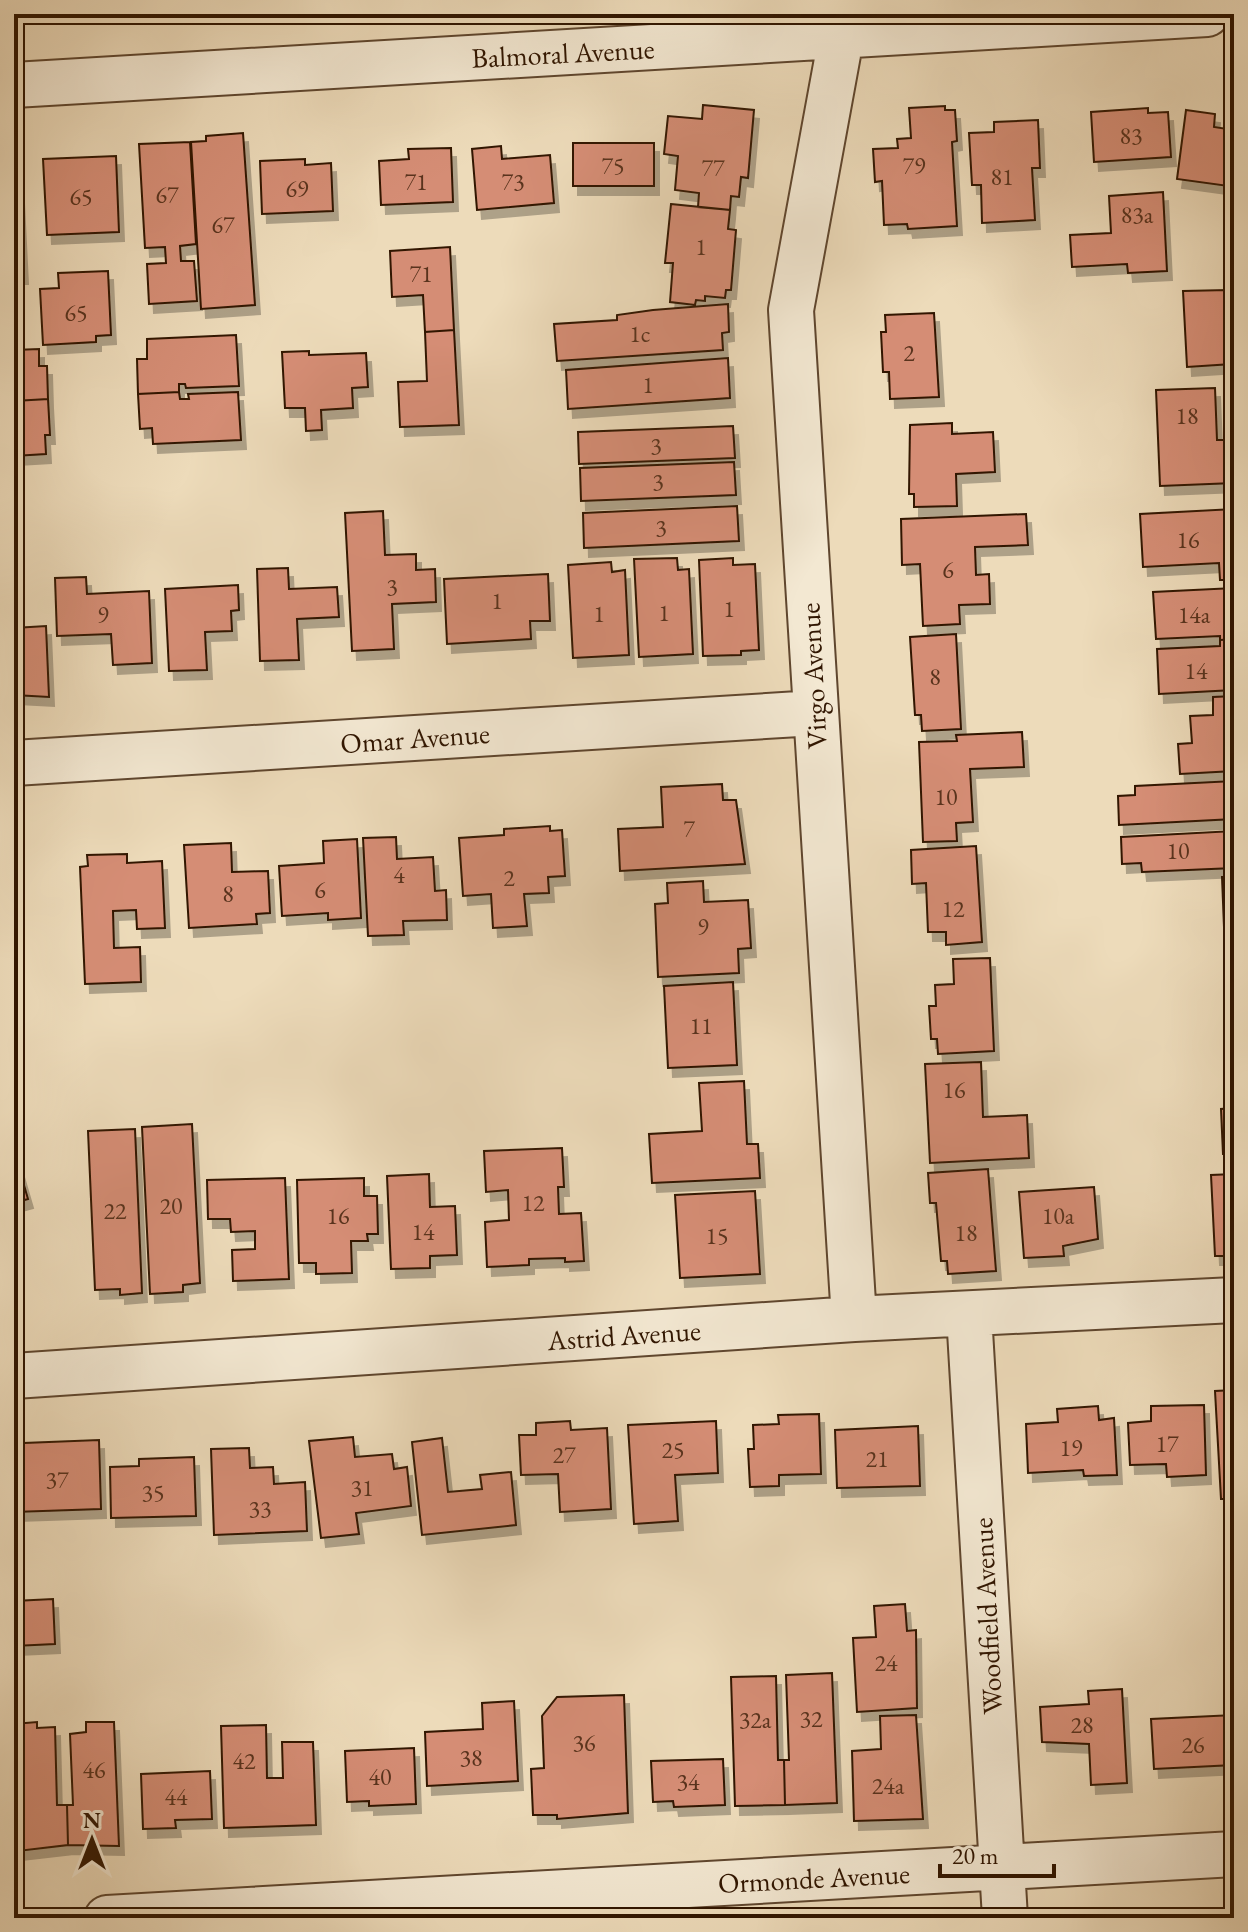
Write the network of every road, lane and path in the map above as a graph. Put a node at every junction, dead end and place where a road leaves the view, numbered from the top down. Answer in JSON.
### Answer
{"nodes":[{"id":1,"x":1207,"y":14,"type":"edge"},
{"id":2,"x":938,"y":22,"type":"edge"},
{"id":3,"x":841,"y":38,"type":"junction"},
{"id":4,"x":14,"y":85,"type":"edge"},
{"id":5,"x":815,"y":713,"type":"junction"},
{"id":6,"x":14,"y":763,"type":"edge"},
{"id":7,"x":1234,"y":1300,"type":"edge"},
{"id":8,"x":969,"y":1314,"type":"junction"},
{"id":9,"x":854,"y":1319,"type":"junction"},
{"id":10,"x":14,"y":1376,"type":"edge"},
{"id":11,"x":1234,"y":1854,"type":"edge"},
{"id":12,"x":1002,"y":1867,"type":"junction"},
{"id":13,"x":440,"y":1909,"type":"edge"},
{"id":14,"x":107,"y":1918,"type":"edge"},
{"id":15,"x":1005,"y":1918,"type":"edge"}],
"edges":[{"from":1,"to":2,"type":"street","name":"Balmoral Avenue"},
{"from":2,"to":3,"type":"street","name":"Balmoral Avenue"},
{"from":3,"to":4,"type":"street","name":"Balmoral Avenue"},
{"from":3,"to":5,"type":"street","name":"Virgo Avenue"},
{"from":5,"to":6,"type":"street","name":"Omar Avenue"},
{"from":5,"to":9,"type":"street","name":"Virgo Avenue"},
{"from":7,"to":8,"type":"street","name":"Astrid Avenue"},
{"from":8,"to":9,"type":"street","name":"Astrid Avenue"},
{"from":8,"to":12,"type":"street","name":"Woodfield Avenue"},
{"from":9,"to":10,"type":"street","name":"Astrid Avenue"},
{"from":11,"to":12,"type":"street","name":"Ormonde Avenue"},
{"from":12,"to":13,"type":"street","name":"Ormonde Avenue"},
{"from":12,"to":15,"type":"street","name":"Woodfield Avenue"},
{"from":13,"to":14,"type":"street","name":"Ormonde Avenue"}]}
